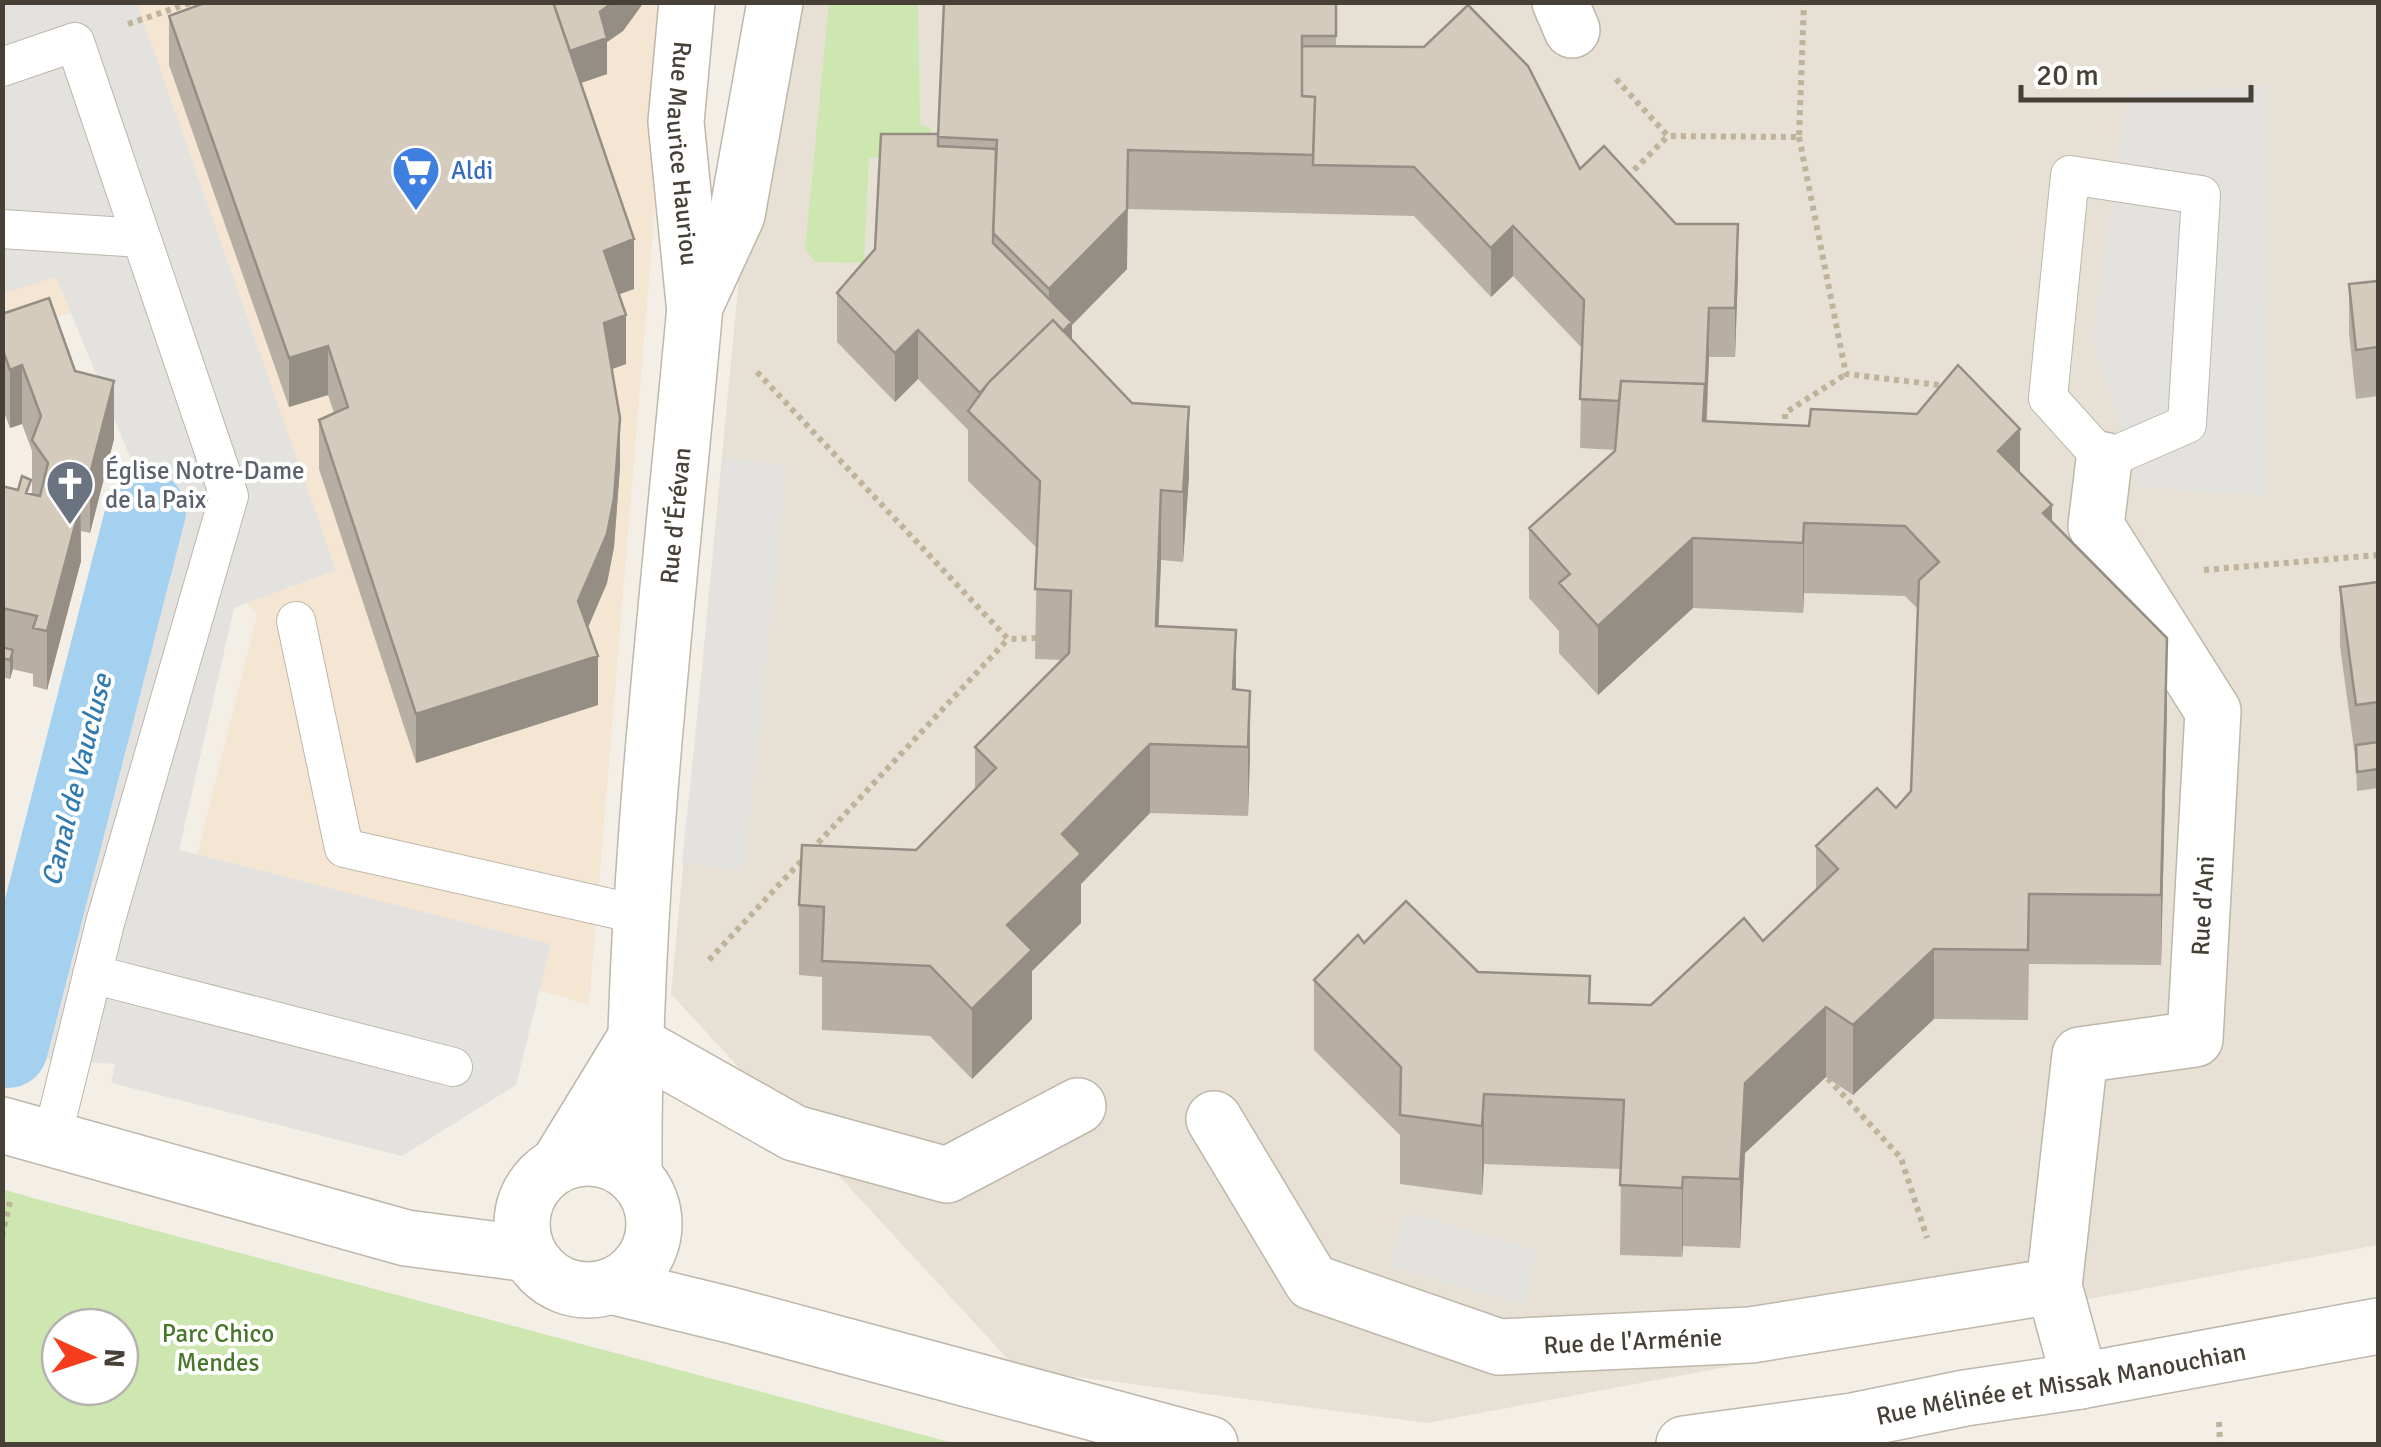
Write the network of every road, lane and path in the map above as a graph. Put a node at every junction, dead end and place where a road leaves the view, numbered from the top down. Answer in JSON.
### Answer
{"nodes":[{"id":1,"x":688,"y":2,"type":"edge"},
{"id":2,"x":775,"y":2,"type":"edge"},
{"id":3,"x":1804,"y":2,"type":"edge"},
{"id":4,"x":1566,"y":16,"type":"edge"},
{"id":5,"x":2,"y":67,"type":"edge"},
{"id":6,"x":1668,"y":136,"type":"junction"},
{"id":7,"x":1798,"y":137,"type":"junction"},
{"id":8,"x":1614,"y":190,"type":"edge"},
{"id":9,"x":2,"y":229,"type":"edge"},
{"id":10,"x":141,"y":238,"type":"junction"},
{"id":11,"x":695,"y":306,"type":"junction"},
{"id":12,"x":1846,"y":374,"type":"junction"},
{"id":13,"x":2048,"y":398,"type":"junction"},
{"id":14,"x":1784,"y":431,"type":"edge"},
{"id":15,"x":2104,"y":460,"type":"junction"},
{"id":16,"x":2378,"y":554,"type":"edge"},
{"id":17,"x":2128,"y":577,"type":"junction"},
{"id":18,"x":296,"y":621,"type":"dead end"},
{"id":19,"x":1047,"y":638,"type":"edge"},
{"id":20,"x":1008,"y":639,"type":"junction"},
{"id":21,"x":641,"y":915,"type":"junction"},
{"id":22,"x":92,"y":974,"type":"junction"},
{"id":23,"x":633,"y":1042,"type":"junction"},
{"id":24,"x":1810,"y":1059,"type":"edge"},
{"id":25,"x":453,"y":1068,"type":"dead end"},
{"id":26,"x":1078,"y":1106,"type":"dead end"},
{"id":27,"x":1214,"y":1119,"type":"dead end"},
{"id":28,"x":27,"y":1132,"type":"edge"},
{"id":29,"x":559,"y":1164,"type":"junction"},
{"id":30,"x":634,"y":1176,"type":"junction"},
{"id":31,"x":526,"y":1230,"type":"junction"},
{"id":32,"x":654,"y":1236,"type":"junction"},
{"id":33,"x":612,"y":1286,"type":"junction"},
{"id":34,"x":2054,"y":1286,"type":"junction"},
{"id":35,"x":1948,"y":1303,"type":"junction"},
{"id":36,"x":730,"y":1314,"type":"junction"},
{"id":37,"x":2378,"y":1326,"type":"edge"},
{"id":38,"x":2080,"y":1381,"type":"junction"},
{"id":39,"x":1210,"y":1444,"type":"edge"},
{"id":40,"x":1684,"y":1444,"type":"edge"}],
"edges":[{"from":1,"to":11,"type":"street","name":"Rue Maurice Hauriou"},
{"from":2,"to":11,"type":"street","name":"Rue d'Érévan"},
{"from":3,"to":7,"type":"path"},
{"from":4,"to":6,"type":"path"},
{"from":5,"to":10,"type":"lane"},
{"from":6,"to":7,"type":"path"},
{"from":6,"to":8,"type":"path"},
{"from":7,"to":12,"type":"path"},
{"from":9,"to":10,"type":"lane"},
{"from":10,"to":22,"type":"lane"},
{"from":11,"to":20,"type":"path"},
{"from":11,"to":21,"type":"street","name":"Rue d'Érévan"},
{"from":12,"to":13,"type":"path"},
{"from":12,"to":14,"type":"path"},
{"from":13,"to":15,"type":"lane"},
{"from":13,"to":15,"type":"lane"},
{"from":15,"to":17,"type":"street","name":"Rue d'Ani"},
{"from":16,"to":17,"type":"path"},
{"from":17,"to":34,"type":"street","name":"Rue d'Ani"},
{"from":18,"to":21,"type":"lane"},
{"from":19,"to":20,"type":"path"},
{"from":20,"to":23,"type":"path"},
{"from":21,"to":23,"type":"street","name":"Rue d'Érévan"},
{"from":22,"to":25,"type":"lane"},
{"from":22,"to":28,"type":"lane"},
{"from":23,"to":26,"type":"street"},
{"from":23,"to":29,"type":"street","name":"Rue d'Érévan"},
{"from":23,"to":30,"type":"street","name":"Rue d'Érévan"},
{"from":24,"to":35,"type":"path"},
{"from":27,"to":35,"type":"street","name":"Rue de l'Arménie"},
{"from":28,"to":31,"type":"street"},
{"from":29,"to":30,"type":"street"},
{"from":29,"to":31,"type":"street"},
{"from":30,"to":32,"type":"street"},
{"from":31,"to":33,"type":"street"},
{"from":32,"to":33,"type":"street"},
{"from":32,"to":36,"type":"street"},
{"from":33,"to":36,"type":"street"},
{"from":34,"to":35,"type":"street","name":"Rue de l'Arménie"},
{"from":34,"to":38,"type":"street"},
{"from":36,"to":39,"type":"street"},
{"from":37,"to":38,"type":"street","name":"Rue Mélinée et Missak Manouchian"},
{"from":38,"to":40,"type":"street","name":"Rue Mélinée et Missak Manouchian"}]}
